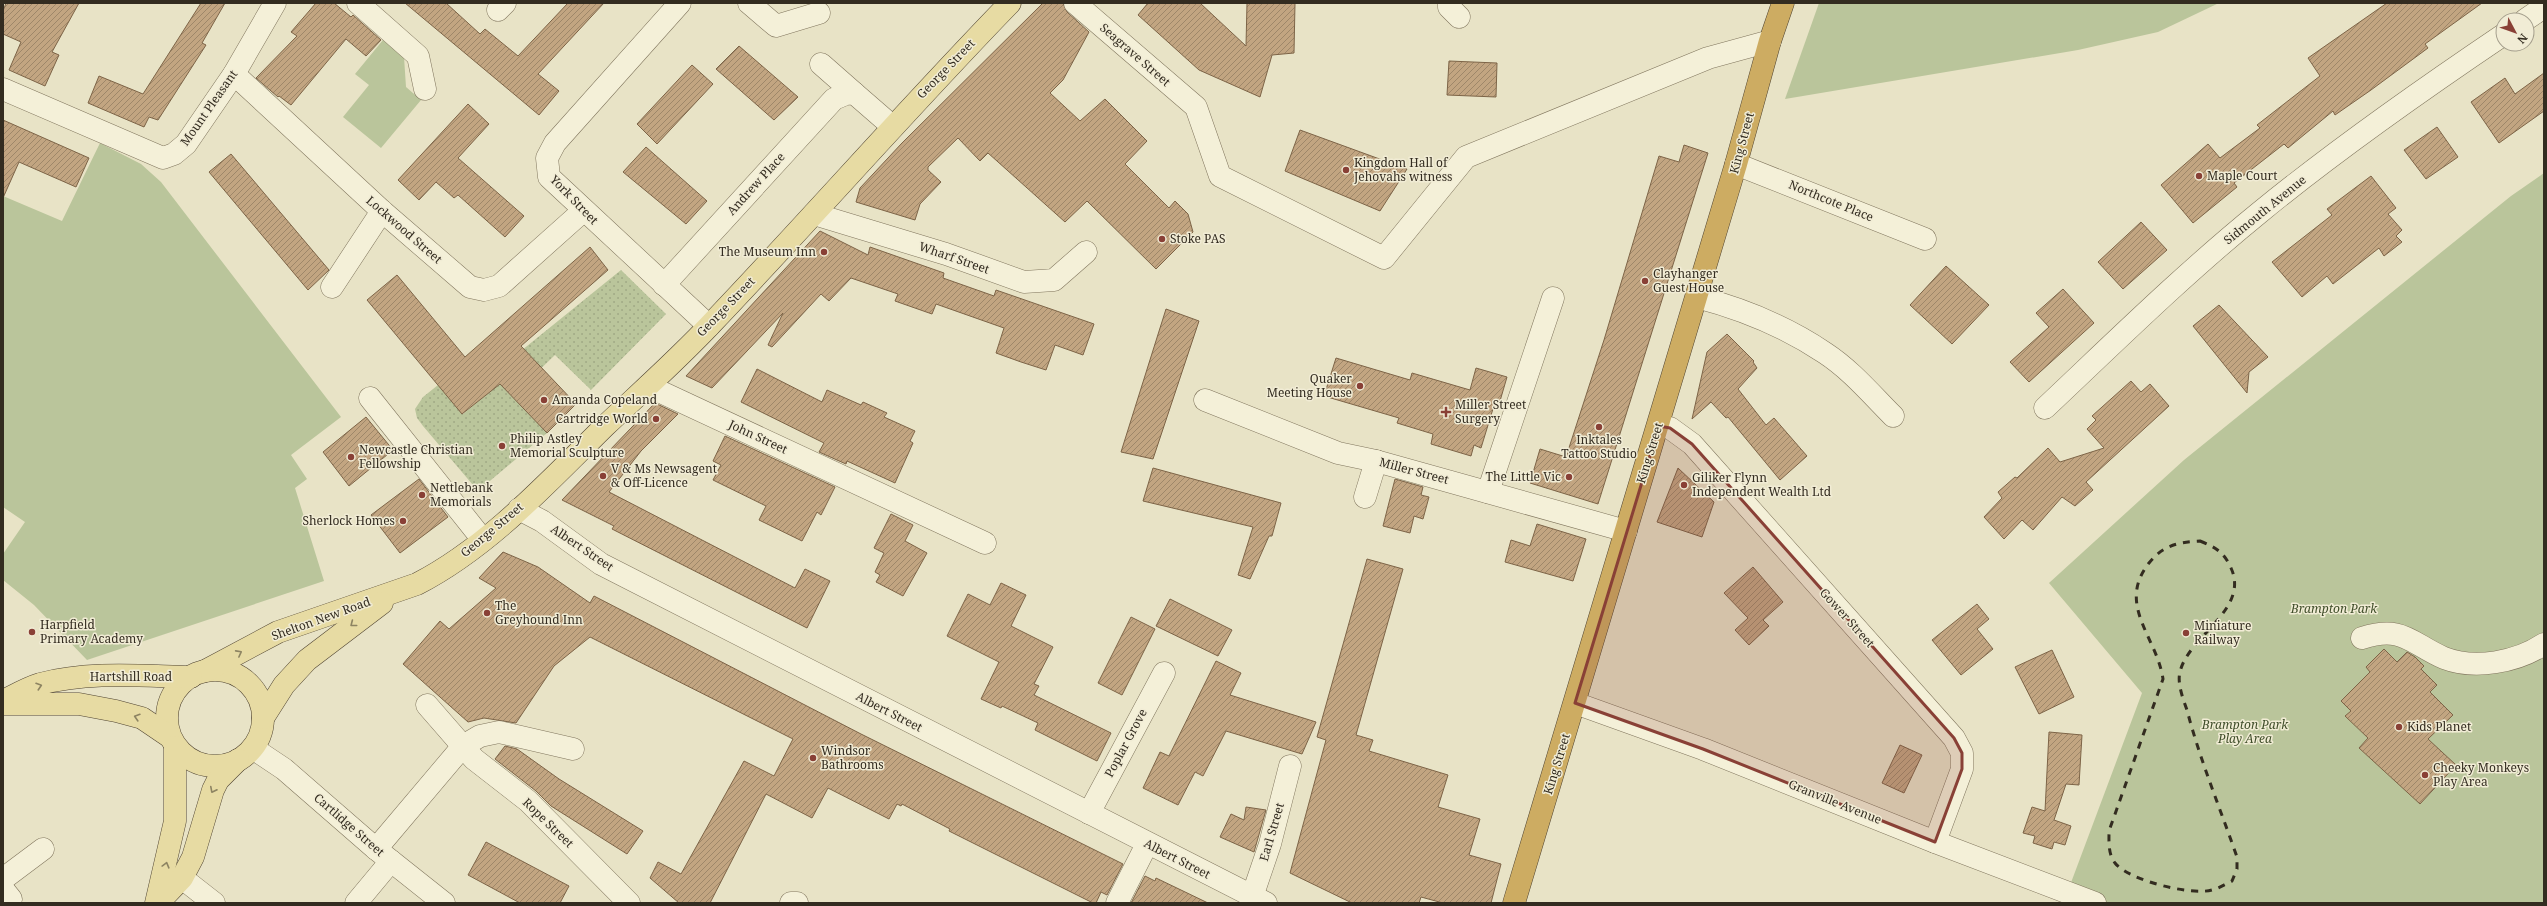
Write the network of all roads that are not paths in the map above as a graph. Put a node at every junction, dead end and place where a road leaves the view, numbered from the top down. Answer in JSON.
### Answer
{"nodes":[{"id":1,"x":275,"y":3,"type":"edge"},
{"id":2,"x":358,"y":3,"type":"edge"},
{"id":3,"x":680,"y":3,"type":"edge"},
{"id":4,"x":749,"y":3,"type":"edge"},
{"id":5,"x":1010,"y":3,"type":"edge"},
{"id":6,"x":1075,"y":3,"type":"edge"},
{"id":7,"x":1783,"y":3,"type":"edge"},
{"id":8,"x":2544,"y":7,"type":"edge"},
{"id":9,"x":819,"y":13,"type":"dead end"},
{"id":10,"x":2535,"y":13,"type":"edge"},
{"id":11,"x":1770,"y":41,"type":"junction"},
{"id":12,"x":2495,"y":41,"type":"edge"},
{"id":13,"x":821,"y":64,"type":"dead end"},
{"id":14,"x":234,"y":74,"type":"junction"},
{"id":15,"x":3,"y":89,"type":"edge"},
{"id":16,"x":425,"y":89,"type":"dead end"},
{"id":17,"x":854,"y":94,"type":"junction"},
{"id":18,"x":892,"y":126,"type":"junction"},
{"id":19,"x":1736,"y":164,"type":"junction"},
{"id":20,"x":382,"y":211,"type":"junction"},
{"id":21,"x":583,"y":211,"type":"junction"},
{"id":22,"x":814,"y":214,"type":"junction"},
{"id":23,"x":1925,"y":239,"type":"dead end"},
{"id":24,"x":1086,"y":252,"type":"dead end"},
{"id":25,"x":664,"y":285,"type":"junction"},
{"id":26,"x":332,"y":287,"type":"dead end"},
{"id":27,"x":1697,"y":297,"type":"junction"},
{"id":28,"x":1553,"y":298,"type":"dead end"},
{"id":29,"x":709,"y":326,"type":"junction"},
{"id":30,"x":648,"y":386,"type":"junction"},
{"id":31,"x":370,"y":398,"type":"dead end"},
{"id":32,"x":1205,"y":400,"type":"dead end"},
{"id":33,"x":2045,"y":408,"type":"dead end"},
{"id":34,"x":1892,"y":416,"type":"dead end"},
{"id":35,"x":1659,"y":426,"type":"junction"},
{"id":36,"x":1376,"y":461,"type":"junction"},
{"id":37,"x":1488,"y":492,"type":"junction"},
{"id":38,"x":1365,"y":497,"type":"dead end"},
{"id":39,"x":519,"y":509,"type":"junction"},
{"id":40,"x":1626,"y":531,"type":"junction"},
{"id":41,"x":483,"y":540,"type":"junction"},
{"id":42,"x":984,"y":543,"type":"dead end"},
{"id":43,"x":417,"y":584,"type":"joint"},
{"id":44,"x":395,"y":592,"type":"junction"},
{"id":45,"x":2362,"y":638,"type":"dead end"},
{"id":46,"x":2544,"y":644,"type":"edge"},
{"id":47,"x":1164,"y":673,"type":"dead end"},
{"id":48,"x":198,"y":674,"type":"junction"},
{"id":49,"x":3,"y":701,"type":"edge"},
{"id":50,"x":1575,"y":703,"type":"junction"},
{"id":51,"x":3,"y":704,"type":"edge"},
{"id":52,"x":427,"y":705,"type":"dead end"},
{"id":53,"x":263,"y":718,"type":"junction"},
{"id":54,"x":496,"y":722,"type":"dead end"},
{"id":55,"x":472,"y":741,"type":"junction"},
{"id":56,"x":173,"y":742,"type":"junction"},
{"id":57,"x":573,"y":749,"type":"dead end"},
{"id":58,"x":246,"y":754,"type":"junction"},
{"id":59,"x":1290,"y":766,"type":"dead end"},
{"id":60,"x":1089,"y":812,"type":"junction"},
{"id":61,"x":1935,"y":842,"type":"junction"},
{"id":62,"x":1147,"y":844,"type":"junction"},
{"id":63,"x":43,"y":849,"type":"dead end"},
{"id":64,"x":383,"y":855,"type":"junction"},
{"id":65,"x":182,"y":878,"type":"junction"},
{"id":66,"x":6,"y":889,"type":"edge"},
{"id":67,"x":1259,"y":900,"type":"edge"},
{"id":68,"x":157,"y":903,"type":"edge"},
{"id":69,"x":214,"y":903,"type":"edge"},
{"id":70,"x":356,"y":903,"type":"edge"},
{"id":71,"x":444,"y":903,"type":"edge"},
{"id":72,"x":629,"y":903,"type":"edge"},
{"id":73,"x":791,"y":903,"type":"edge"},
{"id":74,"x":797,"y":903,"type":"edge"},
{"id":75,"x":1117,"y":903,"type":"edge"},
{"id":76,"x":1514,"y":903,"type":"edge"},
{"id":77,"x":2095,"y":903,"type":"edge"}],
"edges":[{"from":1,"to":14,"type":"street","name":"Mount Pleasant"},
{"from":2,"to":16,"type":"street"},
{"from":3,"to":21,"type":"street","name":"York Street"},
{"from":4,"to":9,"type":"street"},
{"from":5,"to":18,"type":"main road","name":"George Street"},
{"from":6,"to":11,"type":"street","name":"Seagrave Street"},
{"from":7,"to":11,"type":"highway","name":"King Street"},
{"from":8,"to":10,"type":"street"},
{"from":11,"to":19,"type":"highway","name":"King Street"},
{"from":12,"to":33,"type":"street","name":"Sidmouth Avenue"},
{"from":13,"to":17,"type":"street"},
{"from":14,"to":15,"type":"street","name":"Mount Pleasant"},
{"from":14,"to":20,"type":"street","name":"Lockwood Street"},
{"from":17,"to":18,"type":"street"},
{"from":17,"to":25,"type":"street","name":"Andrew Place"},
{"from":18,"to":22,"type":"main road","name":"George Street"},
{"from":19,"to":23,"type":"street","name":"Northcote Place"},
{"from":19,"to":27,"type":"highway","name":"King Street"},
{"from":20,"to":21,"type":"street","name":"Lockwood Street"},
{"from":20,"to":26,"type":"street"},
{"from":21,"to":25,"type":"street","name":"York Street"},
{"from":22,"to":24,"type":"street","name":"Wharf Street"},
{"from":22,"to":29,"type":"main road","name":"George Street"},
{"from":25,"to":29,"type":"street","name":"York Street"},
{"from":27,"to":34,"type":"street"},
{"from":27,"to":35,"type":"highway","name":"King Street"},
{"from":28,"to":37,"type":"street"},
{"from":29,"to":30,"type":"main road","name":"George Street"},
{"from":30,"to":39,"type":"main road","name":"George Street"},
{"from":30,"to":42,"type":"street","name":"John Street"},
{"from":31,"to":41,"type":"street"},
{"from":32,"to":36,"type":"street","name":"Miller Street"},
{"from":35,"to":40,"type":"highway","name":"King Street"},
{"from":35,"to":61,"type":"street","name":"Gower Street"},
{"from":36,"to":37,"type":"street","name":"Miller Street"},
{"from":36,"to":38,"type":"street"},
{"from":37,"to":40,"type":"street","name":"Miller Street"},
{"from":39,"to":41,"type":"main road","name":"George Street"},
{"from":39,"to":60,"type":"street","name":"Albert Street"},
{"from":40,"to":50,"type":"highway","name":"King Street"},
{"from":41,"to":43,"type":"main road","name":"George Street"},
{"from":43,"to":44,"type":"main road","name":"Shelton New Road"},
{"from":48,"to":44,"type":"main road","name":"Shelton New Road","one_way":true},
{"from":44,"to":53,"type":"main road","name":"Shelton New Road","one_way":true},
{"from":45,"to":46,"type":"street"},
{"from":47,"to":60,"type":"street","name":"Poplar Grove"},
{"from":49,"to":48,"type":"main road","name":"Hartshill Road","one_way":true},
{"from":48,"to":53,"type":"main road"},
{"from":48,"to":56,"type":"main road"},
{"from":50,"to":61,"type":"street","name":"Granville Avenue"},
{"from":50,"to":76,"type":"highway","name":"King Street"},
{"from":56,"to":51,"type":"main road","one_way":true},
{"from":52,"to":55,"type":"street","name":"Rope Street"},
{"from":53,"to":58,"type":"main road"},
{"from":54,"to":55,"type":"street"},
{"from":55,"to":57,"type":"street"},
{"from":55,"to":64,"type":"street"},
{"from":55,"to":72,"type":"street","name":"Rope Street"},
{"from":56,"to":58,"type":"main road"},
{"from":68,"to":56,"type":"main road","one_way":true},
{"from":58,"to":64,"type":"street","name":"Cartlidge Street"},
{"from":58,"to":65,"type":"main road","one_way":true},
{"from":59,"to":67,"type":"street","name":"Earl Street"},
{"from":60,"to":62,"type":"street","name":"Albert Street"},
{"from":61,"to":77,"type":"street","name":"Granville Avenue"},
{"from":62,"to":67,"type":"street","name":"Albert Street"},
{"from":62,"to":75,"type":"street"},
{"from":63,"to":66,"type":"street"},
{"from":64,"to":70,"type":"street"},
{"from":64,"to":71,"type":"street","name":"Cartlidge Street"},
{"from":65,"to":68,"type":"main road"},
{"from":65,"to":69,"type":"street"},
{"from":73,"to":74,"type":"street"}]}
